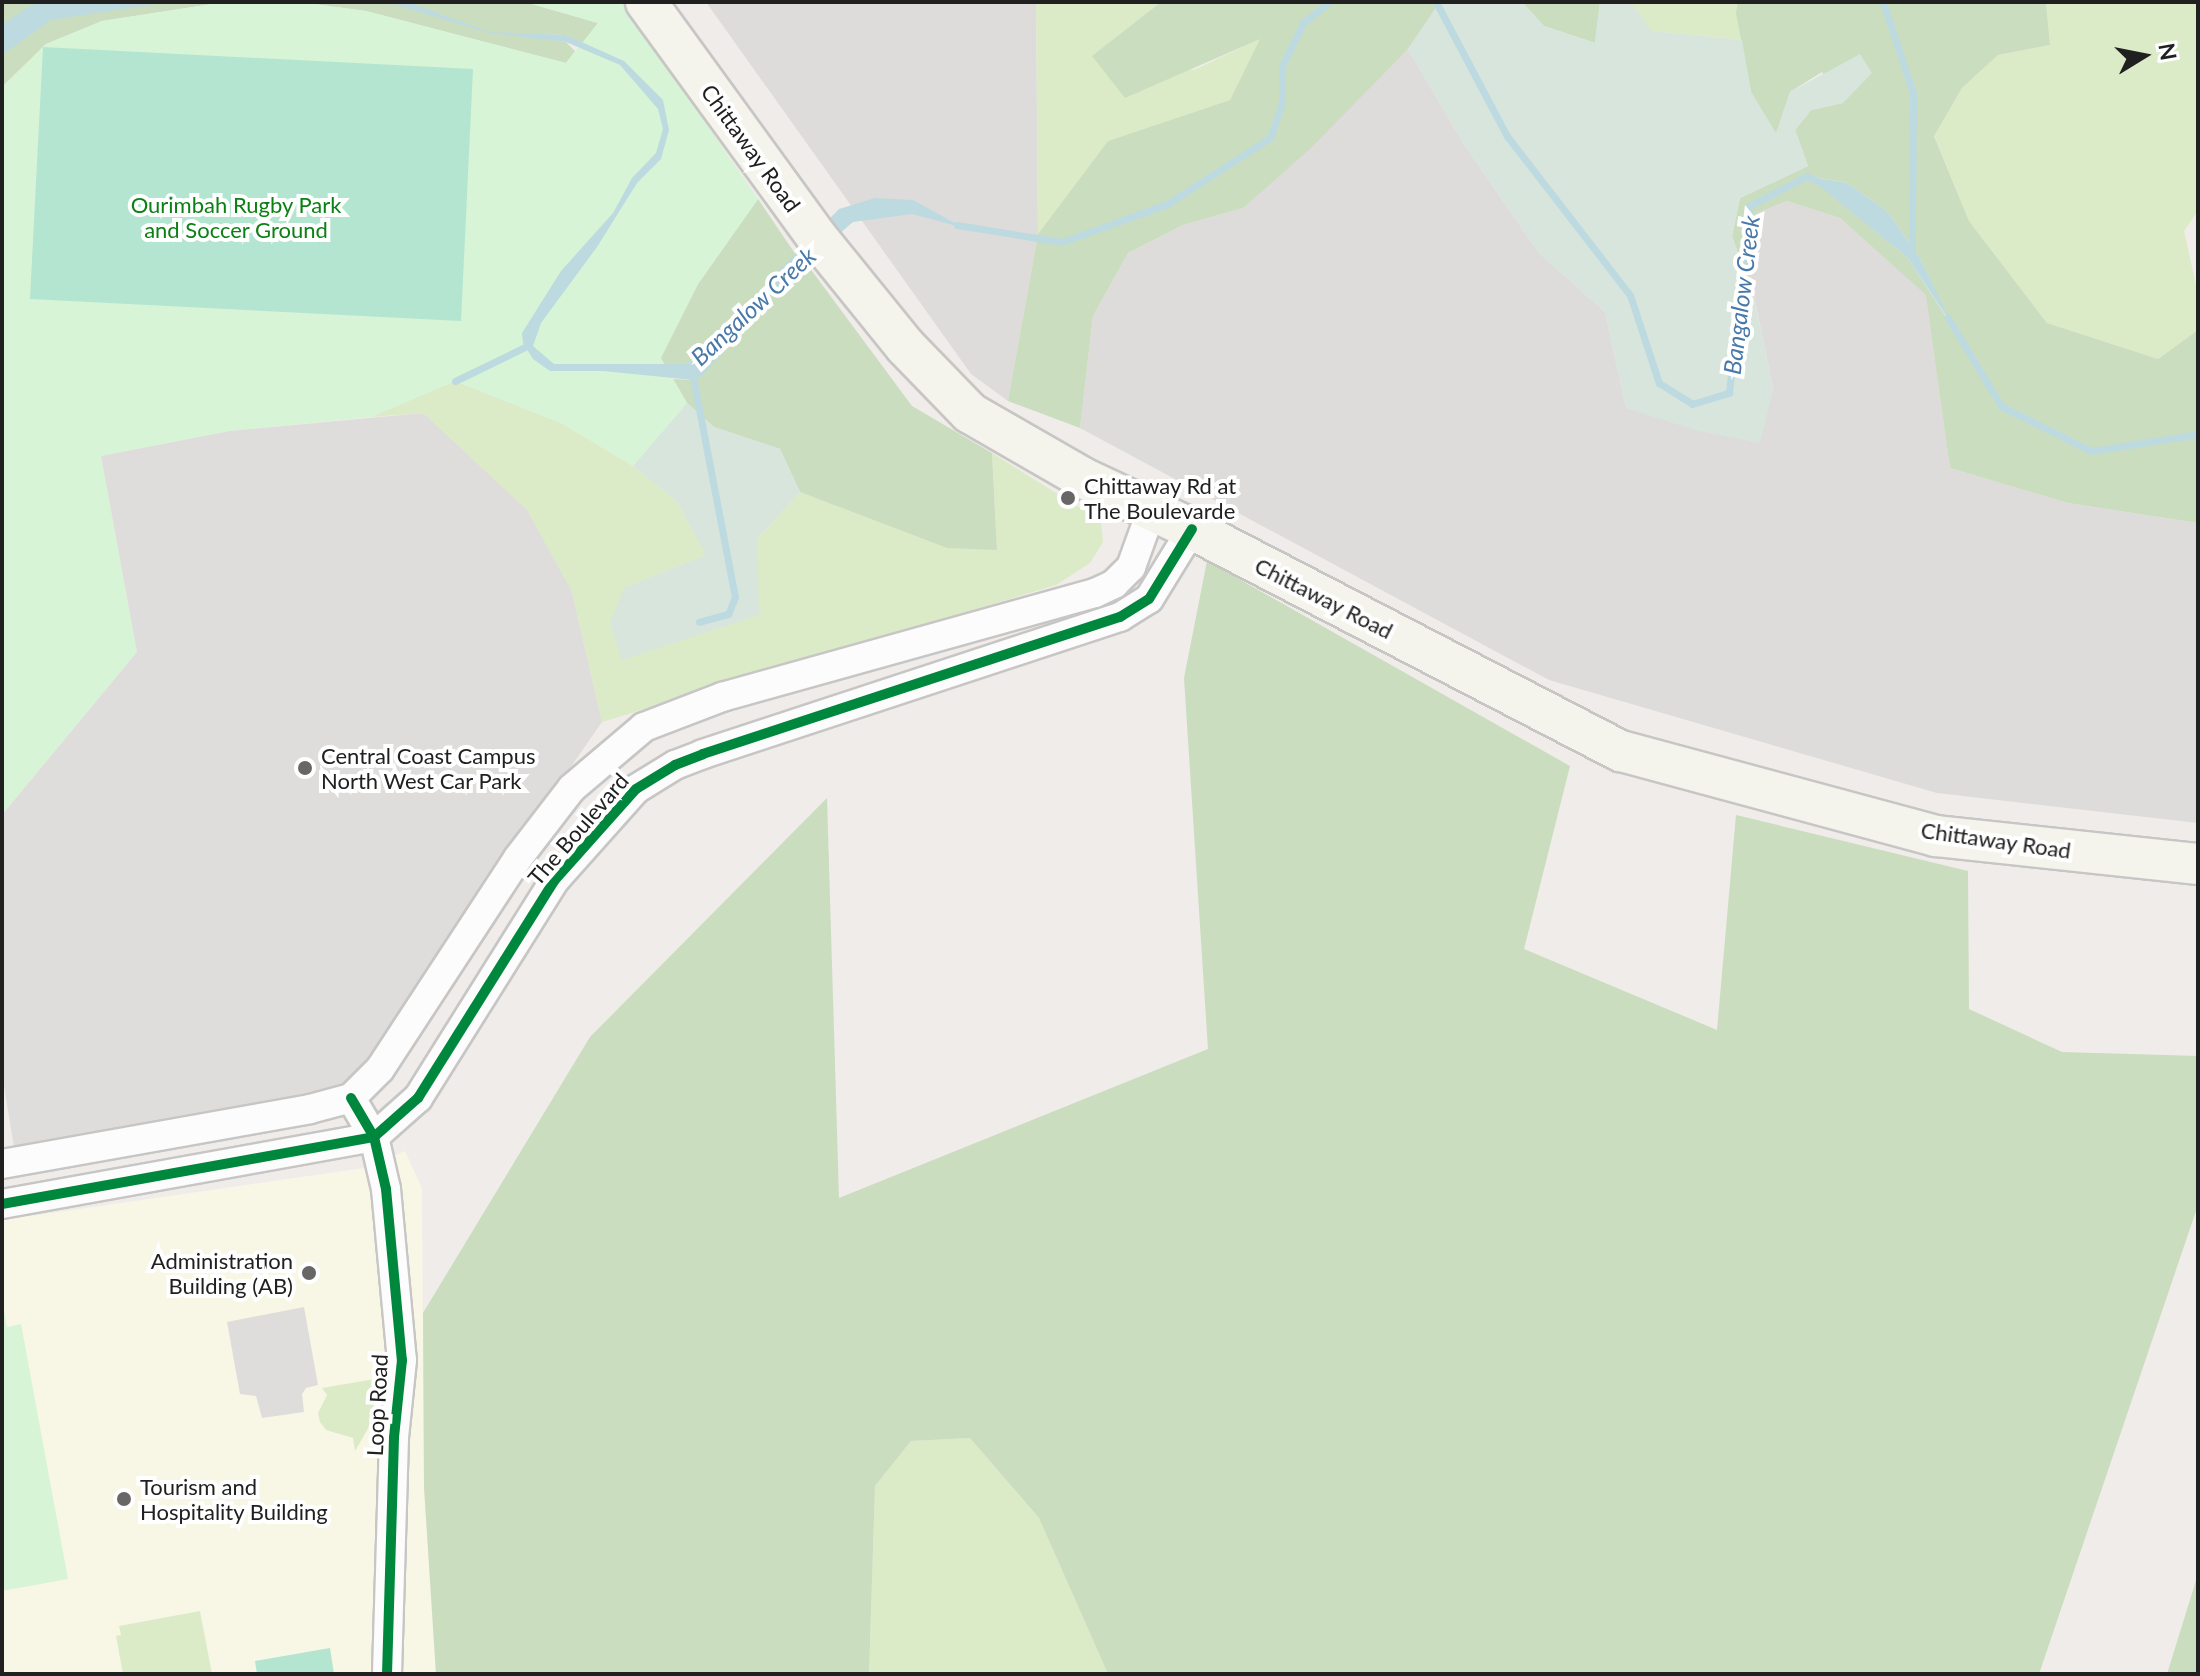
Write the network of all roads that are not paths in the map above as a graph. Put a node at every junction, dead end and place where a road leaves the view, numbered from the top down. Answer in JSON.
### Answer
{"nodes":[{"id":1,"x":646,"y":2,"type":"edge"},
{"id":2,"x":1152,"y":509,"type":"junction"},
{"id":3,"x":1192,"y":529,"type":"junction"},
{"id":4,"x":2198,"y":864,"type":"edge"},
{"id":5,"x":351,"y":1098,"type":"junction"},
{"id":6,"x":374,"y":1137,"type":"junction"},
{"id":7,"x":2,"y":1164,"type":"edge"},
{"id":8,"x":2,"y":1204,"type":"edge"},
{"id":9,"x":387,"y":1674,"type":"edge"}],
"edges":[{"from":1,"to":2,"type":"main road","name":"Chittaway Road"},
{"from":2,"to":3,"type":"main road","name":"Chittaway Road"},
{"from":2,"to":5,"type":"street","name":"The Boulevard"},
{"from":3,"to":4,"type":"main road","name":"Chittaway Road"},
{"from":3,"to":6,"type":"street","name":"The Boulevard"},
{"from":5,"to":6,"type":"street","name":"Loop Road"},
{"from":5,"to":7,"type":"street","name":"The Boulevard"},
{"from":6,"to":8,"type":"street"},
{"from":6,"to":9,"type":"street","name":"Loop Road"}]}
